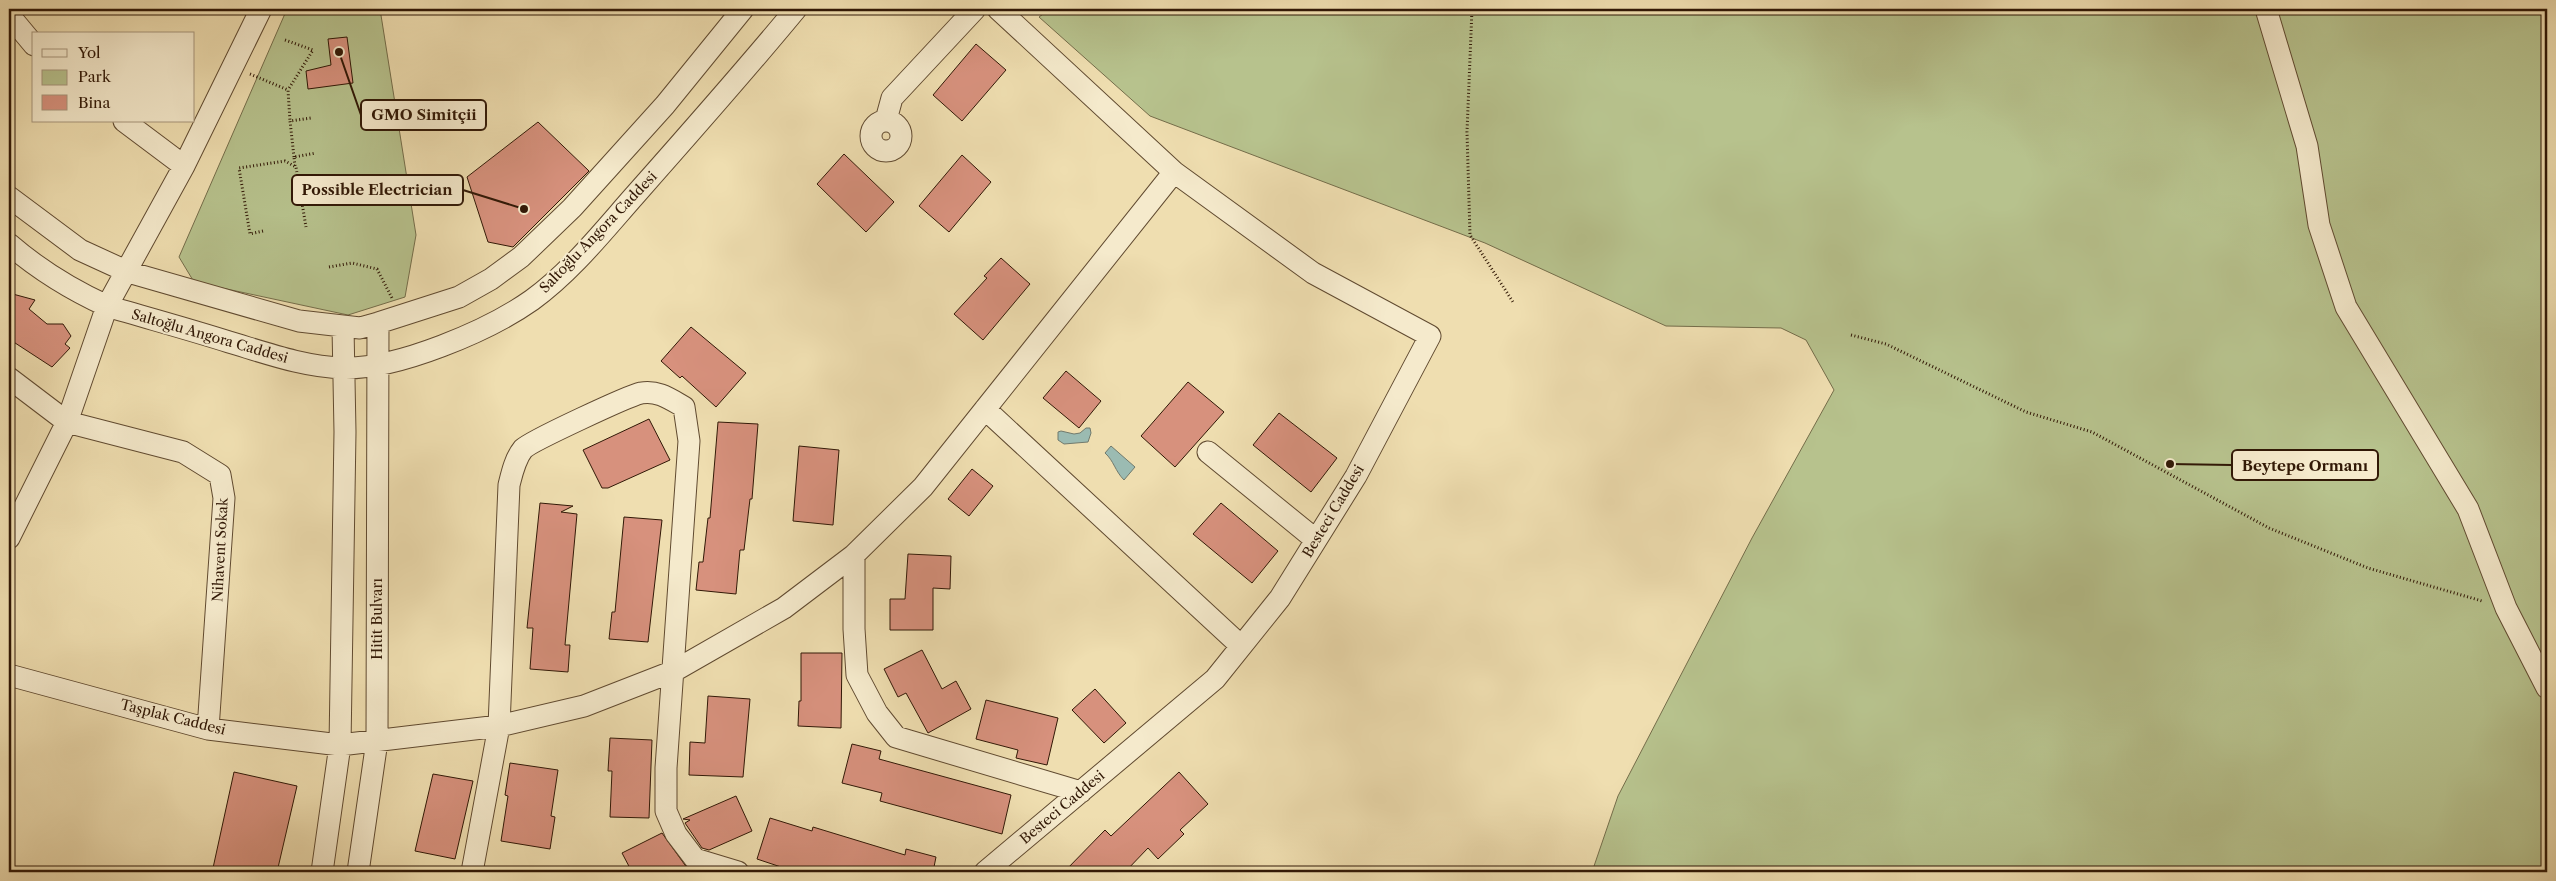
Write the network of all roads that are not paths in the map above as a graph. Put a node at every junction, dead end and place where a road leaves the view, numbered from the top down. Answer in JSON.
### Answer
{"nodes":[{"id":1,"x":261,"y":9,"type":"edge"},
{"id":2,"x":743,"y":9,"type":"edge"},
{"id":3,"x":796,"y":9,"type":"edge"},
{"id":4,"x":976,"y":9,"type":"edge"},
{"id":5,"x":998,"y":9,"type":"edge"},
{"id":6,"x":2266,"y":9,"type":"edge"},
{"id":7,"x":9,"y":15,"type":"edge"},
{"id":8,"x":32,"y":43,"type":"edge"},
{"id":9,"x":886,"y":120,"type":"dead end"},
{"id":10,"x":125,"y":122,"type":"edge"},
{"id":11,"x":184,"y":166,"type":"junction"},
{"id":12,"x":1174,"y":172,"type":"junction"},
{"id":13,"x":9,"y":197,"type":"edge"},
{"id":14,"x":9,"y":244,"type":"edge"},
{"id":15,"x":128,"y":272,"type":"junction"},
{"id":16,"x":107,"y":306,"type":"junction"},
{"id":17,"x":378,"y":323,"type":"junction"},
{"id":18,"x":343,"y":327,"type":"junction"},
{"id":19,"x":378,"y":364,"type":"junction"},
{"id":20,"x":344,"y":368,"type":"junction"},
{"id":21,"x":9,"y":378,"type":"edge"},
{"id":22,"x":985,"y":409,"type":"junction"},
{"id":23,"x":67,"y":422,"type":"junction"},
{"id":24,"x":1208,"y":452,"type":"dead end"},
{"id":25,"x":9,"y":538,"type":"edge"},
{"id":26,"x":1316,"y":540,"type":"junction"},
{"id":27,"x":854,"y":555,"type":"junction"},
{"id":28,"x":1241,"y":646,"type":"junction"},
{"id":29,"x":674,"y":671,"type":"junction"},
{"id":30,"x":9,"y":675,"type":"edge"},
{"id":31,"x":2547,"y":688,"type":"edge"},
{"id":32,"x":499,"y":726,"type":"junction"},
{"id":33,"x":208,"y":729,"type":"junction"},
{"id":34,"x":377,"y":741,"type":"junction"},
{"id":35,"x":340,"y":745,"type":"junction"},
{"id":36,"x":1081,"y":792,"type":"junction"},
{"id":37,"x":322,"y":872,"type":"edge"},
{"id":38,"x":358,"y":872,"type":"edge"},
{"id":39,"x":472,"y":872,"type":"edge"},
{"id":40,"x":738,"y":872,"type":"edge"},
{"id":41,"x":985,"y":872,"type":"edge"}],
"edges":[{"from":1,"to":11,"type":"street"},
{"from":2,"to":17,"type":"street"},
{"from":3,"to":19,"type":"street","name":"Saltoğlu Angora Caddesi"},
{"from":4,"to":9,"type":"street"},
{"from":5,"to":12,"type":"street"},
{"from":6,"to":31,"type":"street"},
{"from":7,"to":8,"type":"street"},
{"from":10,"to":11,"type":"street"},
{"from":11,"to":15,"type":"street"},
{"from":12,"to":22,"type":"street","name":"Taşplak Caddesi"},
{"from":12,"to":26,"type":"street","name":"Besteci Caddesi"},
{"from":13,"to":15,"type":"street"},
{"from":14,"to":16,"type":"street","name":"Saltoğlu Angora Caddesi"},
{"from":15,"to":16,"type":"street"},
{"from":15,"to":18,"type":"street"},
{"from":16,"to":20,"type":"street","name":"Saltoğlu Angora Caddesi"},
{"from":16,"to":23,"type":"street"},
{"from":17,"to":18,"type":"street"},
{"from":17,"to":19,"type":"street","name":"Hitit Bulvarı"},
{"from":18,"to":20,"type":"street"},
{"from":19,"to":20,"type":"street","name":"Saltoğlu Angora Caddesi"},
{"from":19,"to":34,"type":"street","name":"Hitit Bulvarı"},
{"from":20,"to":35,"type":"street"},
{"from":21,"to":23,"type":"street"},
{"from":22,"to":27,"type":"street","name":"Taşplak Caddesi"},
{"from":22,"to":28,"type":"street"},
{"from":23,"to":25,"type":"street"},
{"from":23,"to":33,"type":"street","name":"Nihavent Sokak"},
{"from":24,"to":26,"type":"street"},
{"from":26,"to":28,"type":"street","name":"Besteci Caddesi"},
{"from":27,"to":29,"type":"street","name":"Taşplak Caddesi"},
{"from":27,"to":36,"type":"street"},
{"from":28,"to":36,"type":"street","name":"Besteci Caddesi"},
{"from":29,"to":32,"type":"street","name":"Taşplak Caddesi"},
{"from":29,"to":32,"type":"street"},
{"from":29,"to":40,"type":"street"},
{"from":30,"to":33,"type":"street","name":"Taşplak Caddesi"},
{"from":32,"to":34,"type":"street","name":"Taşplak Caddesi"},
{"from":32,"to":39,"type":"street"},
{"from":33,"to":35,"type":"street","name":"Taşplak Caddesi"},
{"from":34,"to":35,"type":"street","name":"Taşplak Caddesi"},
{"from":34,"to":38,"type":"street","name":"Hitit Bulvarı"},
{"from":35,"to":37,"type":"street"},
{"from":36,"to":41,"type":"street","name":"Besteci Caddesi"}]}
